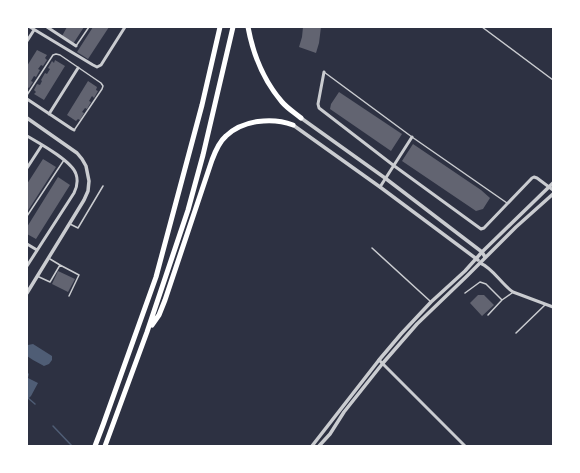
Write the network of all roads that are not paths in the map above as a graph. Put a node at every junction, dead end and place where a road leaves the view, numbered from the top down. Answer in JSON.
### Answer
{"nodes":[{"id":1,"x":30,"y":27,"type":"edge"},
{"id":2,"x":47,"y":27,"type":"edge"},
{"id":3,"x":56,"y":27,"type":"edge"},
{"id":4,"x":89,"y":27,"type":"edge"},
{"id":5,"x":125,"y":27,"type":"edge"},
{"id":6,"x":219,"y":27,"type":"edge"},
{"id":7,"x":233,"y":27,"type":"edge"},
{"id":8,"x":248,"y":27,"type":"edge"},
{"id":9,"x":482,"y":27,"type":"edge"},
{"id":10,"x":34,"y":30,"type":"junction"},
{"id":11,"x":53,"y":31,"type":"junction"},
{"id":12,"x":28,"y":38,"type":"edge"},
{"id":13,"x":76,"y":46,"type":"joint"},
{"id":14,"x":78,"y":68,"type":"junction"},
{"id":15,"x":324,"y":72,"type":"joint"},
{"id":16,"x":553,"y":80,"type":"edge"},
{"id":17,"x":27,"y":95,"type":"edge"},
{"id":18,"x":27,"y":99,"type":"edge"},
{"id":19,"x":49,"y":114,"type":"junction"},
{"id":20,"x":27,"y":118,"type":"edge"},
{"id":21,"x":301,"y":118,"type":"joint"},
{"id":22,"x":293,"y":125,"type":"joint"},
{"id":23,"x":74,"y":130,"type":"joint"},
{"id":24,"x":27,"y":136,"type":"edge"},
{"id":25,"x":412,"y":137,"type":"junction"},
{"id":26,"x":42,"y":145,"type":"junction"},
{"id":27,"x":64,"y":160,"type":"junction"},
{"id":28,"x":393,"y":165,"type":"junction"},
{"id":29,"x":27,"y":168,"type":"edge"},
{"id":30,"x":385,"y":178,"type":"junction"},
{"id":31,"x":553,"y":183,"type":"edge"},
{"id":32,"x":103,"y":186,"type":"dead end"},
{"id":33,"x":380,"y":187,"type":"junction"},
{"id":34,"x":549,"y":187,"type":"junction"},
{"id":35,"x":553,"y":190,"type":"edge"},
{"id":36,"x":553,"y":194,"type":"edge"},
{"id":37,"x":507,"y":204,"type":"junction"},
{"id":38,"x":27,"y":216,"type":"edge"},
{"id":39,"x":70,"y":224,"type":"junction"},
{"id":40,"x":27,"y":244,"type":"edge"},
{"id":41,"x":372,"y":248,"type":"dead end"},
{"id":42,"x":37,"y":250,"type":"junction"},
{"id":43,"x":482,"y":252,"type":"junction"},
{"id":44,"x":485,"y":257,"type":"junction"},
{"id":45,"x":49,"y":258,"type":"junction"},
{"id":46,"x":476,"y":258,"type":"junction"},
{"id":47,"x":480,"y":263,"type":"junction"},
{"id":48,"x":60,"y":265,"type":"junction"},
{"id":49,"x":485,"y":265,"type":"junction"},
{"id":50,"x":27,"y":266,"type":"edge"},
{"id":51,"x":37,"y":276,"type":"junction"},
{"id":52,"x":513,"y":292,"type":"junction"},
{"id":53,"x":27,"y":293,"type":"edge"},
{"id":54,"x":465,"y":293,"type":"dead end"},
{"id":55,"x":69,"y":296,"type":"dead end"},
{"id":56,"x":502,"y":300,"type":"junction"},
{"id":57,"x":431,"y":302,"type":"junction"},
{"id":58,"x":546,"y":304,"type":"junction"},
{"id":59,"x":553,"y":307,"type":"edge"},
{"id":60,"x":488,"y":315,"type":"dead end"},
{"id":61,"x":148,"y":332,"type":"junction"},
{"id":62,"x":516,"y":333,"type":"dead end"},
{"id":63,"x":379,"y":360,"type":"junction"},
{"id":64,"x":383,"y":363,"type":"junction"},
{"id":65,"x":94,"y":446,"type":"edge"},
{"id":66,"x":105,"y":446,"type":"edge"},
{"id":67,"x":312,"y":446,"type":"edge"},
{"id":68,"x":319,"y":446,"type":"edge"},
{"id":69,"x":466,"y":446,"type":"edge"}],
"edges":[{"from":1,"to":10,"type":"street"},
{"from":2,"to":11,"type":"street"},
{"from":3,"to":11,"type":"street"},
{"from":4,"to":13,"type":"lane"},
{"from":5,"to":10,"type":"street"},
{"from":6,"to":65,"type":"highway"},
{"from":7,"to":61,"type":"highway"},
{"from":8,"to":21,"type":"highway"},
{"from":9,"to":16,"type":"lane"},
{"from":10,"to":12,"type":"street"},
{"from":11,"to":13,"type":"street"},
{"from":14,"to":17,"type":"lane"},
{"from":14,"to":19,"type":"street"},
{"from":14,"to":23,"type":"lane"},
{"from":15,"to":25,"type":"lane"},
{"from":15,"to":28,"type":"street"},
{"from":18,"to":19,"type":"street"},
{"from":19,"to":23,"type":"street"},
{"from":20,"to":39,"type":"street"},
{"from":21,"to":30,"type":"street"},
{"from":22,"to":33,"type":"street"},
{"from":22,"to":61,"type":"highway"},
{"from":24,"to":26,"type":"street"},
{"from":25,"to":28,"type":"street"},
{"from":25,"to":37,"type":"lane"},
{"from":26,"to":27,"type":"street"},
{"from":26,"to":29,"type":"street"},
{"from":27,"to":38,"type":"lane"},
{"from":27,"to":42,"type":"street"},
{"from":28,"to":30,"type":"street"},
{"from":28,"to":37,"type":"street"},
{"from":30,"to":33,"type":"street"},
{"from":30,"to":43,"type":"street"},
{"from":31,"to":34,"type":"street"},
{"from":32,"to":39,"type":"lane"},
{"from":33,"to":46,"type":"street"},
{"from":34,"to":35,"type":"street"},
{"from":34,"to":37,"type":"street"},
{"from":34,"to":43,"type":"street"},
{"from":36,"to":44,"type":"street"},
{"from":39,"to":45,"type":"street"},
{"from":40,"to":42,"type":"street"},
{"from":41,"to":57,"type":"lane"},
{"from":42,"to":50,"type":"street"},
{"from":43,"to":44,"type":"street"},
{"from":43,"to":46,"type":"street"},
{"from":44,"to":47,"type":"street"},
{"from":44,"to":49,"type":"street"},
{"from":45,"to":48,"type":"lane"},
{"from":45,"to":51,"type":"street"},
{"from":46,"to":47,"type":"street"},
{"from":46,"to":57,"type":"street"},
{"from":47,"to":49,"type":"street"},
{"from":47,"to":64,"type":"street"},
{"from":48,"to":51,"type":"lane"},
{"from":48,"to":55,"type":"lane"},
{"from":49,"to":52,"type":"street"},
{"from":51,"to":53,"type":"street"},
{"from":52,"to":56,"type":"lane"},
{"from":52,"to":58,"type":"street"},
{"from":54,"to":56,"type":"lane"},
{"from":56,"to":60,"type":"lane"},
{"from":57,"to":63,"type":"street"},
{"from":58,"to":59,"type":"street"},
{"from":58,"to":62,"type":"lane"},
{"from":61,"to":66,"type":"highway"},
{"from":63,"to":64,"type":"street"},
{"from":63,"to":67,"type":"street"},
{"from":64,"to":68,"type":"street"},
{"from":64,"to":69,"type":"street"}]}
